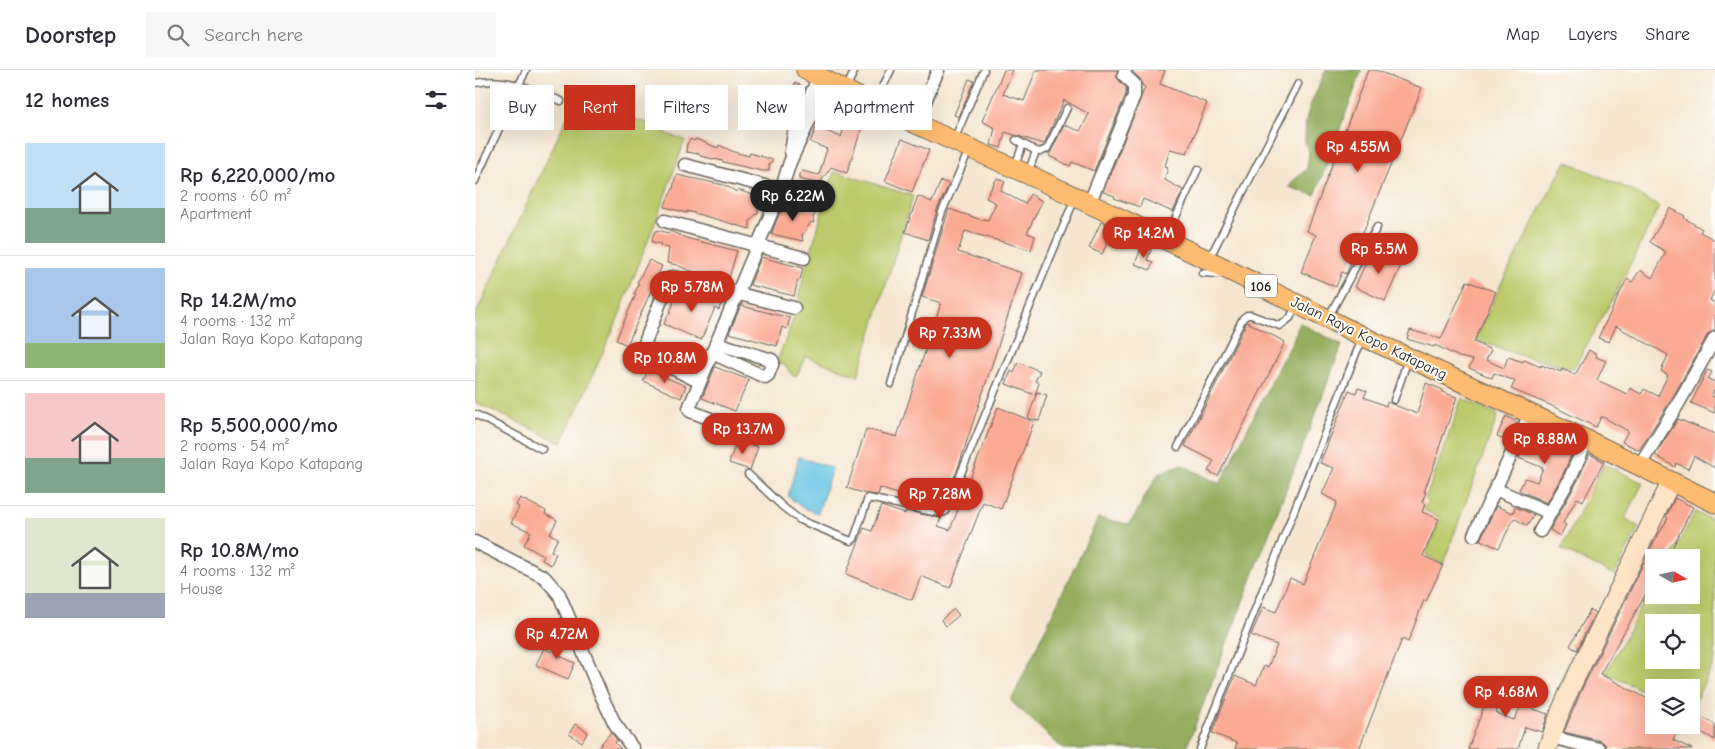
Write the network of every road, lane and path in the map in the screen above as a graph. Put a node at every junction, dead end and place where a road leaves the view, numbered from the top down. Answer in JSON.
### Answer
{"nodes":[{"id":1,"x":526,"y":70,"type":"edge"},
{"id":2,"x":855,"y":70,"type":"edge"},
{"id":3,"x":882,"y":70,"type":"edge"},
{"id":4,"x":938,"y":70,"type":"edge"},
{"id":5,"x":984,"y":70,"type":"edge"},
{"id":6,"x":1125,"y":70,"type":"edge"},
{"id":7,"x":890,"y":72,"type":"edge"},
{"id":8,"x":821,"y":75,"type":"edge"},
{"id":9,"x":475,"y":83,"type":"edge"},
{"id":10,"x":520,"y":84,"type":"junction"},
{"id":11,"x":1298,"y":84,"type":"dead end"},
{"id":12,"x":838,"y":85,"type":"edge"},
{"id":13,"x":847,"y":85,"type":"edge"},
{"id":14,"x":884,"y":85,"type":"edge"},
{"id":15,"x":932,"y":85,"type":"edge"},
{"id":16,"x":561,"y":101,"type":"dead end"},
{"id":17,"x":1067,"y":108,"type":"dead end"},
{"id":18,"x":930,"y":130,"type":"edge"},
{"id":19,"x":1016,"y":140,"type":"dead end"},
{"id":20,"x":1023,"y":144,"type":"junction"},
{"id":21,"x":961,"y":145,"type":"junction"},
{"id":22,"x":1036,"y":151,"type":"junction"},
{"id":23,"x":685,"y":165,"type":"dead end"},
{"id":24,"x":1197,"y":170,"type":"dead end"},
{"id":25,"x":1021,"y":171,"type":"junction"},
{"id":26,"x":475,"y":181,"type":"edge"},
{"id":27,"x":781,"y":190,"type":"junction"},
{"id":28,"x":1082,"y":200,"type":"junction"},
{"id":29,"x":822,"y":201,"type":"dead end"},
{"id":30,"x":665,"y":221,"type":"dead end"},
{"id":31,"x":1377,"y":227,"type":"dead end"},
{"id":32,"x":1166,"y":240,"type":"junction"},
{"id":33,"x":757,"y":245,"type":"junction"},
{"id":34,"x":804,"y":258,"type":"dead end"},
{"id":35,"x":1205,"y":267,"type":"junction"},
{"id":36,"x":737,"y":293,"type":"junction"},
{"id":37,"x":1298,"y":304,"type":"junction"},
{"id":38,"x":794,"y":308,"type":"dead end"},
{"id":39,"x":1327,"y":319,"type":"junction"},
{"id":40,"x":1364,"y":337,"type":"junction"},
{"id":41,"x":1715,"y":338,"type":"edge"},
{"id":42,"x":1409,"y":357,"type":"junction"},
{"id":43,"x":700,"y":382,"type":"junction"},
{"id":44,"x":891,"y":384,"type":"dead end"},
{"id":45,"x":1394,"y":400,"type":"dead end"},
{"id":46,"x":475,"y":414,"type":"edge"},
{"id":47,"x":1530,"y":414,"type":"junction"},
{"id":48,"x":739,"y":430,"type":"dead end"},
{"id":49,"x":1587,"y":440,"type":"junction"},
{"id":50,"x":1178,"y":447,"type":"dead end"},
{"id":51,"x":542,"y":449,"type":"dead end"},
{"id":52,"x":1639,"y":466,"type":"junction"},
{"id":53,"x":748,"y":474,"type":"dead end"},
{"id":54,"x":1671,"y":482,"type":"junction"},
{"id":55,"x":1495,"y":489,"type":"junction"},
{"id":56,"x":1715,"y":503,"type":"edge"},
{"id":57,"x":1550,"y":513,"type":"junction"},
{"id":58,"x":1540,"y":532,"type":"dead end"},
{"id":59,"x":1474,"y":535,"type":"dead end"},
{"id":60,"x":475,"y":542,"type":"edge"},
{"id":61,"x":1549,"y":743,"type":"edge"},
{"id":62,"x":633,"y":749,"type":"edge"},
{"id":63,"x":1200,"y":749,"type":"edge"},
{"id":64,"x":1599,"y":749,"type":"edge"}],
"edges":[{"from":1,"to":10,"type":"lane"},
{"from":2,"to":13,"type":"lane"},
{"from":3,"to":7,"type":"lane"},
{"from":4,"to":15,"type":"street"},
{"from":5,"to":21,"type":"lane"},
{"from":6,"to":28,"type":"street"},
{"from":7,"to":14,"type":"lane"},
{"from":8,"to":12,"type":"main road","name":"Jalan Raya Kopo Katapang","number":"106"},
{"from":8,"to":27,"type":"street"},
{"from":9,"to":10,"type":"lane"},
{"from":10,"to":16,"type":"lane"},
{"from":10,"to":26,"type":"lane"},
{"from":11,"to":35,"type":"lane"},
{"from":17,"to":22,"type":"lane"},
{"from":18,"to":21,"type":"main road","name":"Jalan Raya Kopo Katapang","number":"106"},
{"from":19,"to":20,"type":"lane"},
{"from":20,"to":22,"type":"lane"},
{"from":20,"to":25,"type":"lane"},
{"from":21,"to":25,"type":"main road","name":"Jalan Raya Kopo Katapang","number":"106"},
{"from":21,"to":44,"type":"lane"},
{"from":22,"to":25,"type":"lane"},
{"from":23,"to":27,"type":"street"},
{"from":24,"to":32,"type":"lane"},
{"from":25,"to":28,"type":"main road","name":"Jalan Raya Kopo Katapang","number":"106"},
{"from":27,"to":29,"type":"street"},
{"from":27,"to":33,"type":"street"},
{"from":28,"to":32,"type":"main road","name":"Jalan Raya Kopo Katapang","number":"106"},
{"from":28,"to":53,"type":"lane"},
{"from":30,"to":33,"type":"street"},
{"from":31,"to":39,"type":"lane"},
{"from":32,"to":35,"type":"main road","name":"Jalan Raya Kopo Katapang","number":"106"},
{"from":33,"to":34,"type":"street"},
{"from":33,"to":36,"type":"street"},
{"from":35,"to":37,"type":"main road","name":"Jalan Raya Kopo Katapang","number":"106"},
{"from":36,"to":38,"type":"street"},
{"from":36,"to":43,"type":"street"},
{"from":36,"to":43,"type":"street"},
{"from":37,"to":39,"type":"main road","name":"Jalan Raya Kopo Katapang","number":"106"},
{"from":37,"to":50,"type":"lane"},
{"from":39,"to":40,"type":"main road","name":"Jalan Raya Kopo Katapang","number":"106"},
{"from":40,"to":42,"type":"main road","name":"Jalan Raya Kopo Katapang","number":"106"},
{"from":40,"to":63,"type":"lane"},
{"from":41,"to":52,"type":"street"},
{"from":42,"to":45,"type":"lane"},
{"from":42,"to":47,"type":"main road","name":"Jalan Raya Kopo Katapang","number":"106"},
{"from":43,"to":48,"type":"street"},
{"from":46,"to":51,"type":"lane"},
{"from":47,"to":49,"type":"main road","name":"Jalan Raya Kopo Katapang","number":"106"},
{"from":47,"to":55,"type":"street"},
{"from":49,"to":52,"type":"main road","name":"Jalan Raya Kopo Katapang","number":"106"},
{"from":49,"to":57,"type":"street"},
{"from":52,"to":54,"type":"main road","name":"Jalan Raya Kopo Katapang","number":"106"},
{"from":54,"to":56,"type":"main road","name":"Jalan Raya Kopo Katapang","number":"106"},
{"from":54,"to":61,"type":"street"},
{"from":55,"to":57,"type":"street"},
{"from":55,"to":59,"type":"street"},
{"from":57,"to":58,"type":"street"},
{"from":60,"to":62,"type":"street"},
{"from":61,"to":64,"type":"street"}]}
